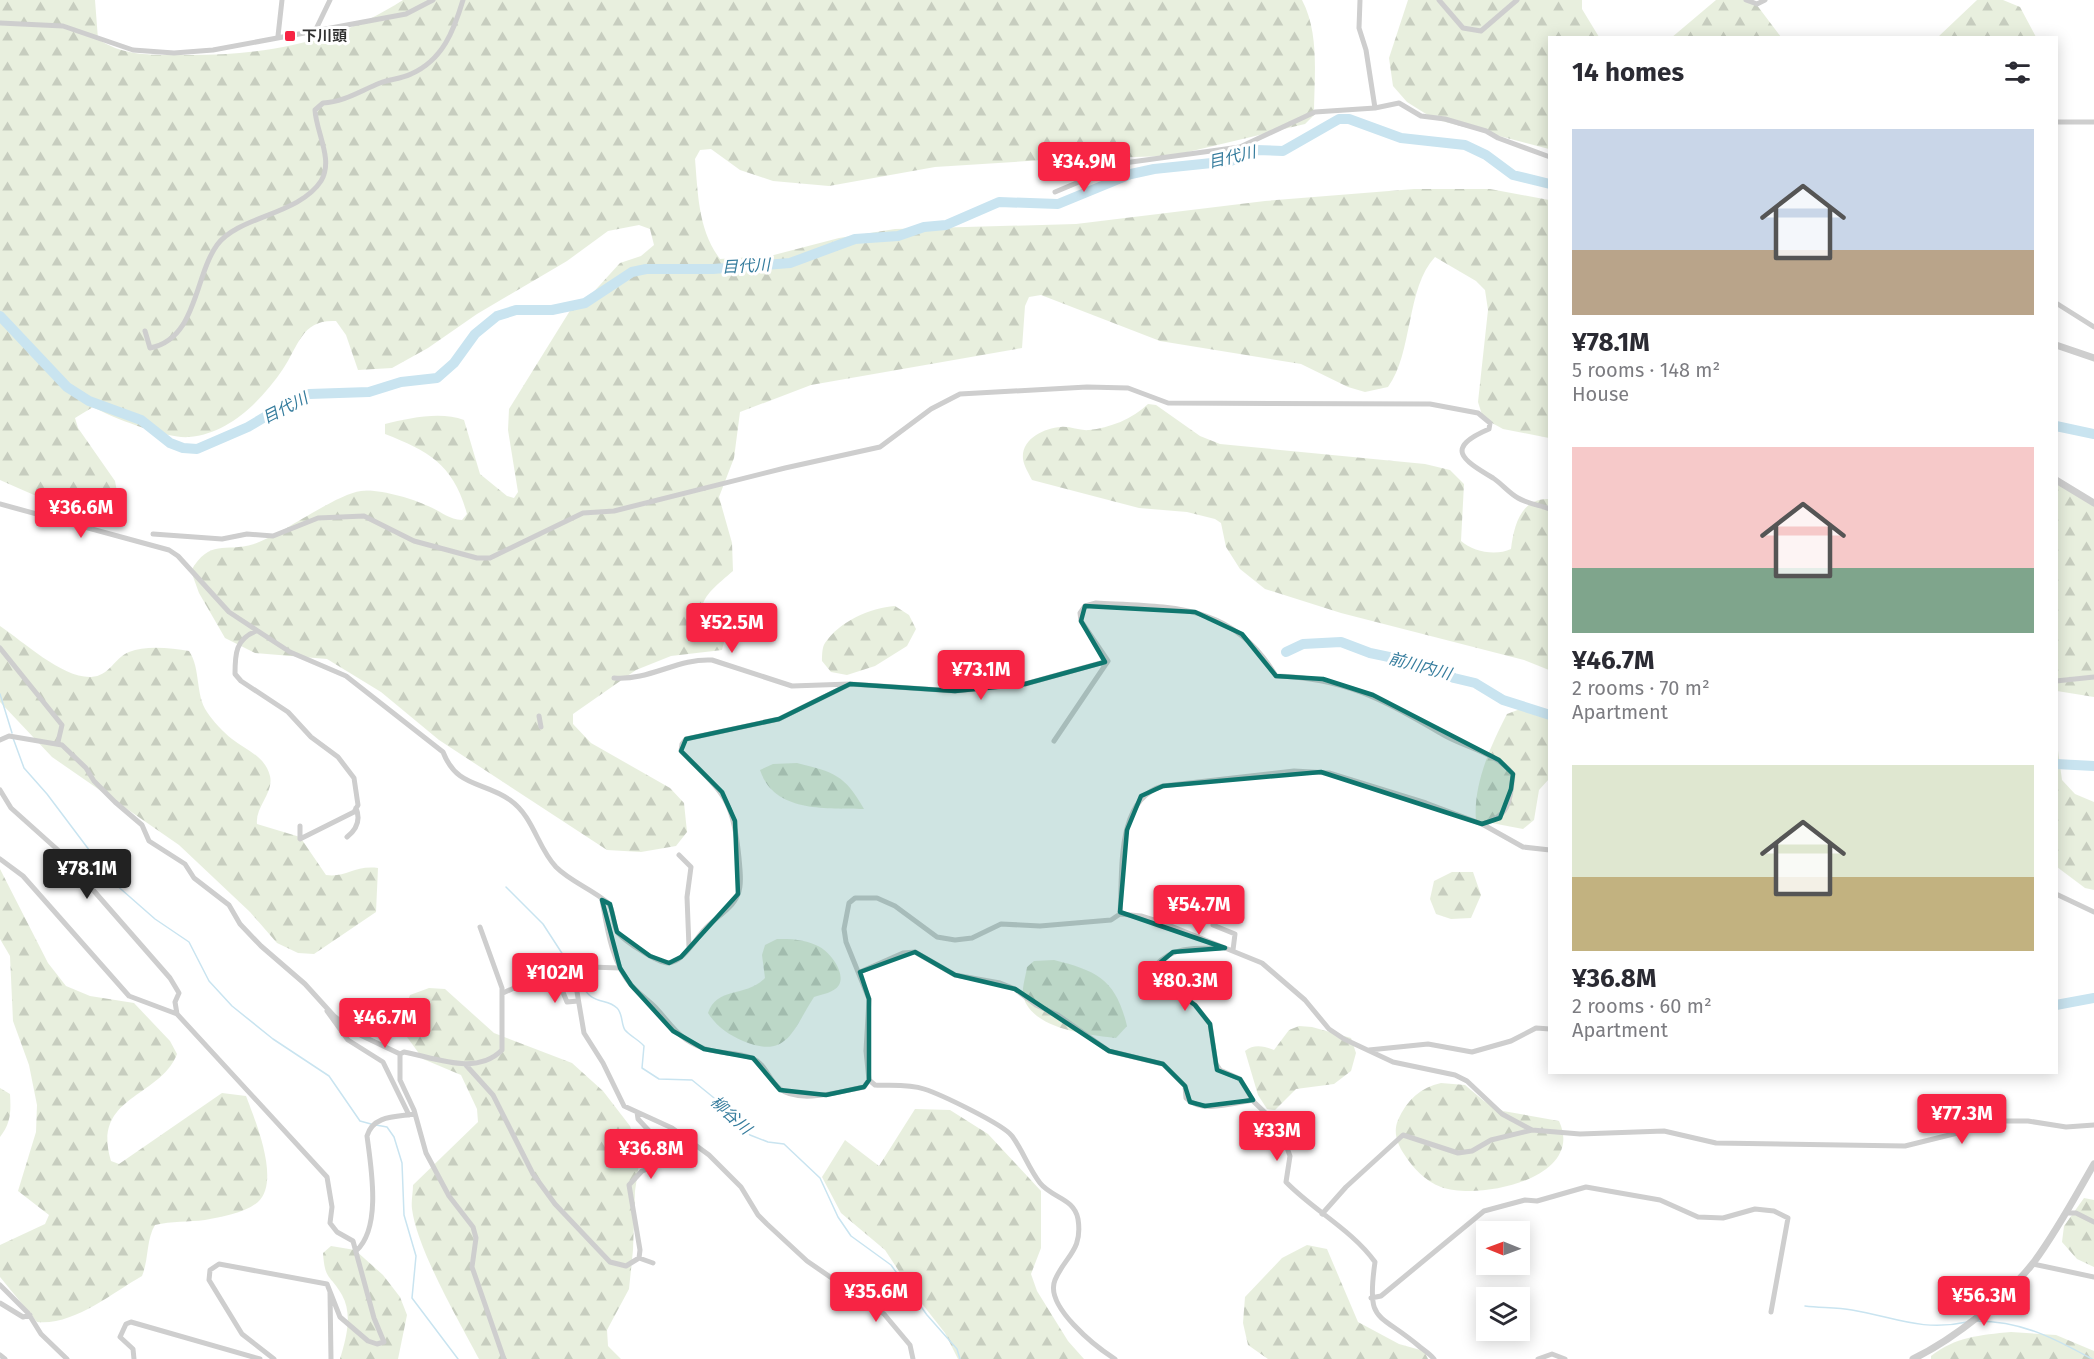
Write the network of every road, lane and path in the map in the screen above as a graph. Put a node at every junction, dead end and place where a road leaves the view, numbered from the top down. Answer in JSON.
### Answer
{"nodes":[{"id":1,"x":282,"y":0,"type":"edge"},
{"id":2,"x":330,"y":0,"type":"edge"},
{"id":3,"x":433,"y":0,"type":"edge"},
{"id":4,"x":463,"y":0,"type":"edge"},
{"id":5,"x":1360,"y":0,"type":"edge"},
{"id":6,"x":1439,"y":0,"type":"edge"},
{"id":7,"x":1517,"y":0,"type":"edge"},
{"id":8,"x":1746,"y":0,"type":"edge"},
{"id":9,"x":1765,"y":0,"type":"edge"},
{"id":10,"x":0,"y":23,"type":"edge"},
{"id":11,"x":316,"y":30,"type":"junction"},
{"id":12,"x":278,"y":36,"type":"junction"},
{"id":13,"x":1374,"y":108,"type":"junction"},
{"id":14,"x":2058,"y":122,"type":"edge"},
{"id":15,"x":2094,"y":122,"type":"edge"},
{"id":16,"x":1548,"y":156,"type":"edge"},
{"id":17,"x":1055,"y":192,"type":"dead end"},
{"id":18,"x":2058,"y":304,"type":"edge"},
{"id":19,"x":2094,"y":327,"type":"edge"},
{"id":20,"x":145,"y":331,"type":"dead end"},
{"id":21,"x":2058,"y":346,"type":"edge"},
{"id":22,"x":2094,"y":358,"type":"edge"},
{"id":23,"x":2058,"y":481,"type":"edge"},
{"id":24,"x":2094,"y":502,"type":"edge"},
{"id":25,"x":0,"y":504,"type":"edge"},
{"id":26,"x":1548,"y":507,"type":"edge"},
{"id":27,"x":153,"y":534,"type":"dead end"},
{"id":28,"x":256,"y":631,"type":"junction"},
{"id":29,"x":0,"y":648,"type":"edge"},
{"id":30,"x":1108,"y":661,"type":"junction"},
{"id":31,"x":2094,"y":677,"type":"edge"},
{"id":32,"x":614,"y":678,"type":"dead end"},
{"id":33,"x":2058,"y":681,"type":"edge"},
{"id":34,"x":850,"y":684,"type":"junction"},
{"id":35,"x":538,"y":716,"type":"dead end"},
{"id":36,"x":541,"y":727,"type":"dead end"},
{"id":37,"x":0,"y":740,"type":"edge"},
{"id":38,"x":1054,"y":741,"type":"dead end"},
{"id":39,"x":58,"y":742,"type":"junction"},
{"id":40,"x":0,"y":790,"type":"edge"},
{"id":41,"x":357,"y":808,"type":"junction"},
{"id":42,"x":1482,"y":824,"type":"junction"},
{"id":43,"x":300,"y":826,"type":"dead end"},
{"id":44,"x":347,"y":837,"type":"dead end"},
{"id":45,"x":1548,"y":850,"type":"edge"},
{"id":46,"x":679,"y":855,"type":"dead end"},
{"id":47,"x":0,"y":859,"type":"edge"},
{"id":48,"x":2058,"y":895,"type":"edge"},
{"id":49,"x":602,"y":900,"type":"junction"},
{"id":50,"x":2094,"y":912,"type":"edge"},
{"id":51,"x":1120,"y":914,"type":"junction"},
{"id":52,"x":1213,"y":925,"type":"dead end"},
{"id":53,"x":480,"y":927,"type":"dead end"},
{"id":54,"x":689,"y":947,"type":"junction"},
{"id":55,"x":1225,"y":948,"type":"junction"},
{"id":56,"x":1233,"y":950,"type":"junction"},
{"id":57,"x":553,"y":964,"type":"dead end"},
{"id":58,"x":620,"y":968,"type":"junction"},
{"id":59,"x":860,"y":972,"type":"junction"},
{"id":60,"x":555,"y":973,"type":"junction"},
{"id":61,"x":503,"y":993,"type":"junction"},
{"id":62,"x":578,"y":1001,"type":"junction"},
{"id":63,"x":325,"y":1007,"type":"junction"},
{"id":64,"x":177,"y":1014,"type":"junction"},
{"id":65,"x":1548,"y":1029,"type":"edge"},
{"id":66,"x":1367,"y":1050,"type":"junction"},
{"id":67,"x":400,"y":1054,"type":"junction"},
{"id":68,"x":465,"y":1064,"type":"junction"},
{"id":69,"x":869,"y":1080,"type":"junction"},
{"id":70,"x":1253,"y":1100,"type":"junction"},
{"id":71,"x":637,"y":1112,"type":"junction"},
{"id":72,"x":412,"y":1114,"type":"junction"},
{"id":73,"x":2094,"y":1125,"type":"edge"},
{"id":74,"x":1532,"y":1130,"type":"junction"},
{"id":75,"x":2094,"y":1164,"type":"edge"},
{"id":76,"x":2067,"y":1213,"type":"junction"},
{"id":77,"x":1323,"y":1214,"type":"junction"},
{"id":78,"x":2094,"y":1222,"type":"edge"},
{"id":79,"x":356,"y":1251,"type":"junction"},
{"id":80,"x":639,"y":1258,"type":"junction"},
{"id":81,"x":653,"y":1263,"type":"dead end"},
{"id":82,"x":2033,"y":1264,"type":"junction"},
{"id":83,"x":2094,"y":1277,"type":"edge"},
{"id":84,"x":0,"y":1285,"type":"edge"},
{"id":85,"x":330,"y":1290,"type":"junction"},
{"id":86,"x":1371,"y":1298,"type":"junction"},
{"id":87,"x":0,"y":1303,"type":"edge"},
{"id":88,"x":1771,"y":1312,"type":"dead end"},
{"id":89,"x":30,"y":1315,"type":"junction"},
{"id":90,"x":0,"y":1355,"type":"edge"},
{"id":91,"x":266,"y":1357,"type":"edge"},
{"id":92,"x":5,"y":1359,"type":"edge"},
{"id":93,"x":67,"y":1359,"type":"edge"},
{"id":94,"x":134,"y":1359,"type":"edge"},
{"id":95,"x":260,"y":1359,"type":"edge"},
{"id":96,"x":274,"y":1359,"type":"edge"},
{"id":97,"x":331,"y":1359,"type":"edge"},
{"id":98,"x":504,"y":1359,"type":"edge"},
{"id":99,"x":913,"y":1359,"type":"edge"},
{"id":100,"x":1115,"y":1359,"type":"edge"},
{"id":101,"x":1434,"y":1359,"type":"edge"},
{"id":102,"x":1538,"y":1359,"type":"edge"},
{"id":103,"x":1565,"y":1359,"type":"edge"},
{"id":104,"x":1913,"y":1359,"type":"edge"}],
"edges":[{"from":1,"to":12,"type":"street"},
{"from":2,"to":11,"type":"street"},
{"from":3,"to":11,"type":"street"},
{"from":4,"to":20,"type":"street"},
{"from":5,"to":13,"type":"street"},
{"from":6,"to":7,"type":"street"},
{"from":8,"to":9,"type":"street"},
{"from":10,"to":12,"type":"street"},
{"from":11,"to":12,"type":"street"},
{"from":13,"to":16,"type":"street"},
{"from":13,"to":17,"type":"street"},
{"from":14,"to":15,"type":"street"},
{"from":18,"to":19,"type":"street"},
{"from":21,"to":22,"type":"street"},
{"from":23,"to":24,"type":"street"},
{"from":25,"to":28,"type":"street"},
{"from":26,"to":27,"type":"street"},
{"from":28,"to":41,"type":"street"},
{"from":28,"to":49,"type":"street"},
{"from":29,"to":39,"type":"street"},
{"from":30,"to":34,"type":"street"},
{"from":30,"to":38,"type":"street"},
{"from":30,"to":42,"type":"street"},
{"from":31,"to":33,"type":"street"},
{"from":32,"to":34,"type":"street"},
{"from":34,"to":54,"type":"street"},
{"from":35,"to":36,"type":"street"},
{"from":37,"to":39,"type":"street"},
{"from":39,"to":63,"type":"street"},
{"from":40,"to":64,"type":"street"},
{"from":41,"to":43,"type":"street"},
{"from":41,"to":44,"type":"street"},
{"from":42,"to":45,"type":"street"},
{"from":42,"to":51,"type":"street"},
{"from":46,"to":54,"type":"street"},
{"from":47,"to":64,"type":"street"},
{"from":48,"to":50,"type":"street"},
{"from":49,"to":54,"type":"street"},
{"from":49,"to":58,"type":"street"},
{"from":51,"to":55,"type":"street"},
{"from":51,"to":59,"type":"street"},
{"from":52,"to":56,"type":"street"},
{"from":53,"to":61,"type":"street"},
{"from":55,"to":56,"type":"street"},
{"from":55,"to":70,"type":"street"},
{"from":56,"to":66,"type":"street"},
{"from":57,"to":60,"type":"street"},
{"from":58,"to":62,"type":"street"},
{"from":58,"to":69,"type":"street"},
{"from":59,"to":69,"type":"street"},
{"from":59,"to":70,"type":"street"},
{"from":60,"to":61,"type":"street"},
{"from":60,"to":62,"type":"street"},
{"from":61,"to":68,"type":"street"},
{"from":62,"to":71,"type":"street"},
{"from":63,"to":67,"type":"street"},
{"from":63,"to":72,"type":"street"},
{"from":64,"to":79,"type":"street"},
{"from":65,"to":66,"type":"street"},
{"from":66,"to":74,"type":"street"},
{"from":67,"to":68,"type":"street"},
{"from":67,"to":72,"type":"street"},
{"from":68,"to":80,"type":"street"},
{"from":69,"to":100,"type":"street"},
{"from":70,"to":77,"type":"street"},
{"from":71,"to":80,"type":"street"},
{"from":71,"to":99,"type":"street"},
{"from":72,"to":79,"type":"street"},
{"from":72,"to":98,"type":"street"},
{"from":73,"to":74,"type":"street"},
{"from":74,"to":77,"type":"street"},
{"from":75,"to":76,"type":"street"},
{"from":76,"to":78,"type":"street"},
{"from":76,"to":82,"type":"street"},
{"from":77,"to":86,"type":"street"},
{"from":79,"to":85,"type":"street"},
{"from":80,"to":81,"type":"street"},
{"from":82,"to":83,"type":"street"},
{"from":82,"to":104,"type":"street"},
{"from":84,"to":89,"type":"street"},
{"from":85,"to":91,"type":"street"},
{"from":85,"to":97,"type":"street"},
{"from":86,"to":88,"type":"street"},
{"from":86,"to":101,"type":"street"},
{"from":87,"to":89,"type":"street"},
{"from":89,"to":93,"type":"street"},
{"from":90,"to":92,"type":"street"},
{"from":91,"to":96,"type":"street"},
{"from":94,"to":95,"type":"street"},
{"from":102,"to":103,"type":"street"}]}
